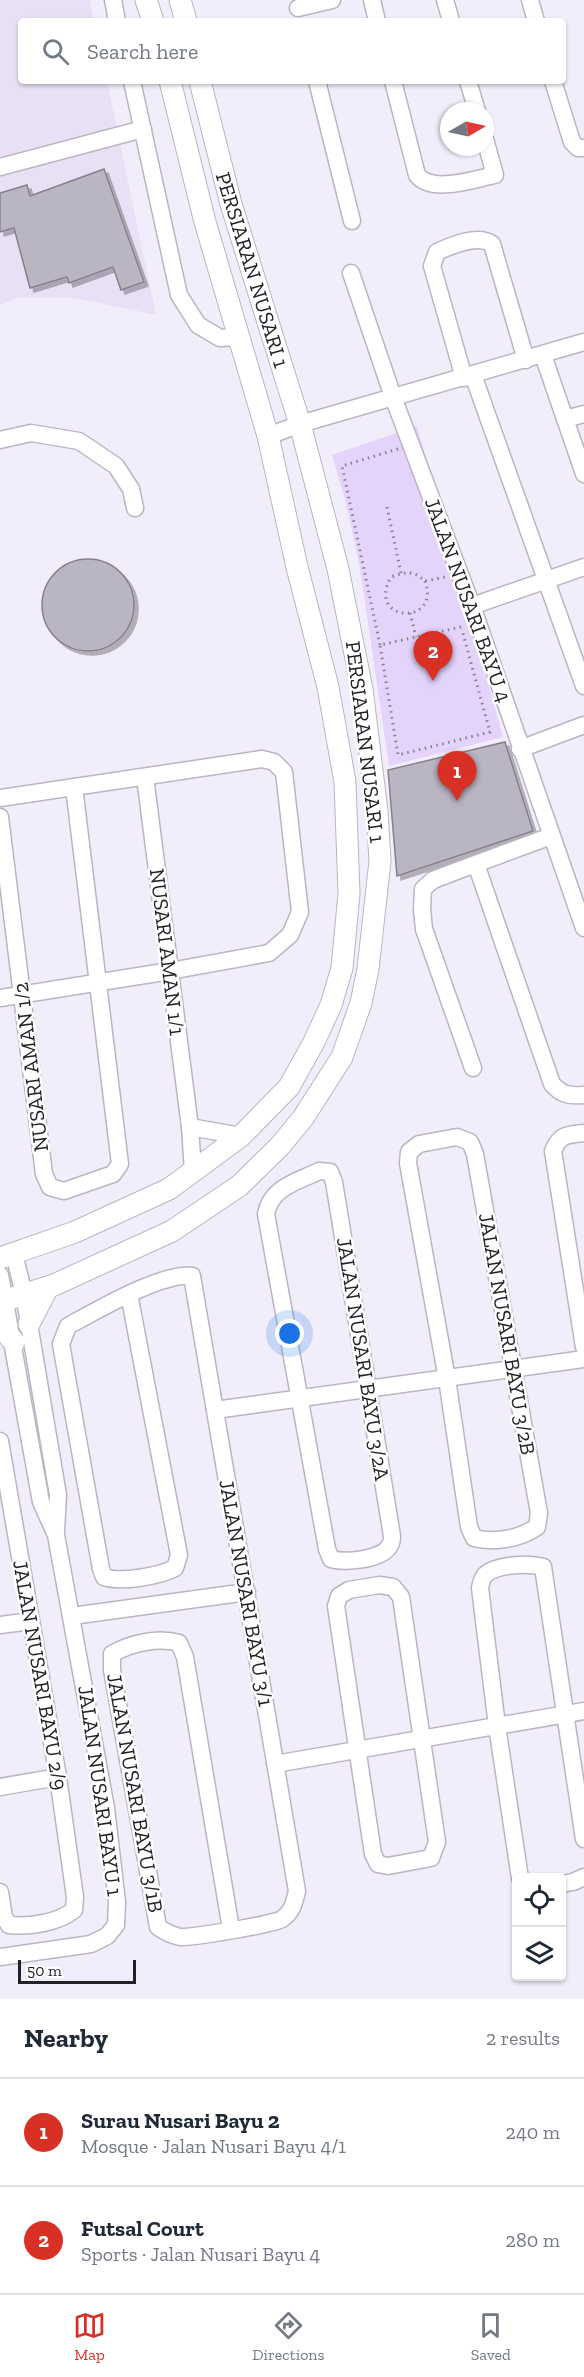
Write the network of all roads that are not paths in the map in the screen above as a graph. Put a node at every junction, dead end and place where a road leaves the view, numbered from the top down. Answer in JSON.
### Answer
{"nodes":[{"id":1,"x":112,"y":0,"type":"edge"},
{"id":2,"x":146,"y":0,"type":"edge"},
{"id":3,"x":180,"y":0,"type":"edge"},
{"id":4,"x":332,"y":0,"type":"edge"},
{"id":5,"x":372,"y":0,"type":"edge"},
{"id":6,"x":445,"y":0,"type":"edge"},
{"id":7,"x":530,"y":0,"type":"edge"},
{"id":8,"x":298,"y":10,"type":"edge"},
{"id":9,"x":116,"y":18,"type":"edge"},
{"id":10,"x":152,"y":18,"type":"edge"},
{"id":11,"x":185,"y":18,"type":"edge"},
{"id":12,"x":376,"y":18,"type":"edge"},
{"id":13,"x":450,"y":18,"type":"edge"},
{"id":14,"x":535,"y":18,"type":"edge"},
{"id":15,"x":133,"y":84,"type":"edge"},
{"id":16,"x":171,"y":84,"type":"edge"},
{"id":17,"x":201,"y":84,"type":"edge"},
{"id":18,"x":318,"y":84,"type":"edge"},
{"id":19,"x":394,"y":84,"type":"edge"},
{"id":20,"x":469,"y":84,"type":"edge"},
{"id":21,"x":554,"y":84,"type":"edge"},
{"id":22,"x":474,"y":102,"type":"edge"},
{"id":23,"x":143,"y":129,"type":"junction"},
{"id":24,"x":584,"y":148,"type":"edge"},
{"id":25,"x":489,"y":156,"type":"edge"},
{"id":26,"x":0,"y":167,"type":"edge"},
{"id":27,"x":352,"y":221,"type":"dead end"},
{"id":28,"x":351,"y":273,"type":"dead end"},
{"id":29,"x":240,"y":337,"type":"junction"},
{"id":30,"x":584,"y":342,"type":"edge"},
{"id":31,"x":543,"y":355,"type":"junction"},
{"id":32,"x":526,"y":360,"type":"junction"},
{"id":33,"x":469,"y":377,"type":"junction"},
{"id":34,"x":393,"y":398,"type":"junction"},
{"id":35,"x":584,"y":414,"type":"edge"},
{"id":36,"x":565,"y":419,"type":"junction"},
{"id":37,"x":300,"y":424,"type":"junction"},
{"id":38,"x":268,"y":436,"type":"junction"},
{"id":39,"x":0,"y":440,"type":"edge"},
{"id":40,"x":584,"y":474,"type":"edge"},
{"id":41,"x":135,"y":508,"type":"dead end"},
{"id":42,"x":584,"y":567,"type":"edge"},
{"id":43,"x":546,"y":580,"type":"junction"},
{"id":44,"x":472,"y":606,"type":"junction"},
{"id":45,"x":584,"y":686,"type":"edge"},
{"id":46,"x":584,"y":725,"type":"edge"},
{"id":47,"x":520,"y":749,"type":"junction"},
{"id":48,"x":145,"y":777,"type":"junction"},
{"id":49,"x":74,"y":787,"type":"junction"},
{"id":50,"x":0,"y":798,"type":"edge"},
{"id":51,"x":0,"y":817,"type":"edge"},
{"id":52,"x":551,"y":836,"type":"junction"},
{"id":53,"x":476,"y":864,"type":"junction"},
{"id":54,"x":584,"y":928,"type":"edge"},
{"id":55,"x":170,"y":972,"type":"junction"},
{"id":56,"x":96,"y":983,"type":"junction"},
{"id":57,"x":22,"y":994,"type":"junction"},
{"id":58,"x":0,"y":998,"type":"edge"},
{"id":59,"x":474,"y":1068,"type":"dead end"},
{"id":60,"x":584,"y":1095,"type":"edge"},
{"id":61,"x":190,"y":1127,"type":"junction"},
{"id":62,"x":584,"y":1133,"type":"edge"},
{"id":63,"x":241,"y":1137,"type":"junction"},
{"id":64,"x":193,"y":1171,"type":"junction"},
{"id":65,"x":7,"y":1256,"type":"edge"},
{"id":66,"x":0,"y":1275,"type":"edge"},
{"id":67,"x":48,"y":1287,"type":"junction"},
{"id":68,"x":129,"y":1294,"type":"junction"},
{"id":69,"x":10,"y":1299,"type":"edge"},
{"id":70,"x":29,"y":1324,"type":"junction"},
{"id":71,"x":0,"y":1326,"type":"edge"},
{"id":72,"x":14,"y":1342,"type":"junction"},
{"id":73,"x":584,"y":1347,"type":"edge"},
{"id":74,"x":584,"y":1359,"type":"edge"},
{"id":75,"x":514,"y":1368,"type":"junction"},
{"id":76,"x":447,"y":1379,"type":"junction"},
{"id":77,"x":369,"y":1390,"type":"junction"},
{"id":78,"x":301,"y":1398,"type":"junction"},
{"id":79,"x":215,"y":1410,"type":"junction"},
{"id":80,"x":0,"y":1440,"type":"edge"},
{"id":81,"x":56,"y":1535,"type":"junction"},
{"id":82,"x":247,"y":1592,"type":"junction"},
{"id":83,"x":72,"y":1616,"type":"junction"},
{"id":84,"x":31,"y":1621,"type":"junction"},
{"id":85,"x":0,"y":1625,"type":"edge"},
{"id":86,"x":584,"y":1711,"type":"edge"},
{"id":87,"x":565,"y":1714,"type":"junction"},
{"id":88,"x":497,"y":1726,"type":"junction"},
{"id":89,"x":420,"y":1738,"type":"junction"},
{"id":90,"x":357,"y":1750,"type":"junction"},
{"id":91,"x":275,"y":1764,"type":"junction"},
{"id":92,"x":58,"y":1777,"type":"junction"},
{"id":93,"x":0,"y":1787,"type":"edge"},
{"id":94,"x":584,"y":1839,"type":"edge"},
{"id":95,"x":519,"y":1873,"type":"edge"},
{"id":96,"x":584,"y":1876,"type":"edge"},
{"id":97,"x":566,"y":1883,"type":"edge"},
{"id":98,"x":0,"y":1892,"type":"edge"},
{"id":99,"x":231,"y":1929,"type":"junction"},
{"id":100,"x":0,"y":1958,"type":"edge"}],
"edges":[{"from":1,"to":9,"type":"street"},
{"from":2,"to":10,"type":"main road"},
{"from":3,"to":11,"type":"main road"},
{"from":4,"to":8,"type":"street"},
{"from":5,"to":12,"type":"street"},
{"from":6,"to":13,"type":"street"},
{"from":7,"to":14,"type":"street"},
{"from":15,"to":23,"type":"street"},
{"from":16,"to":29,"type":"main road","name":"PERSIARAN NUSARI 1"},
{"from":17,"to":37,"type":"main road","name":"PERSIARAN NUSARI 1"},
{"from":18,"to":27,"type":"street"},
{"from":19,"to":25,"type":"street"},
{"from":20,"to":22,"type":"street"},
{"from":21,"to":24,"type":"street"},
{"from":23,"to":26,"type":"street"},
{"from":23,"to":29,"type":"street"},
{"from":28,"to":34,"type":"street","name":"JALAN NUSARI BAYU 4"},
{"from":29,"to":38,"type":"main road","name":"PERSIARAN NUSARI 1"},
{"from":30,"to":31,"type":"street"},
{"from":31,"to":32,"type":"street"},
{"from":31,"to":36,"type":"street"},
{"from":32,"to":33,"type":"street"},
{"from":32,"to":33,"type":"street"},
{"from":33,"to":34,"type":"street"},
{"from":33,"to":43,"type":"street"},
{"from":34,"to":37,"type":"street"},
{"from":34,"to":44,"type":"street","name":"JALAN NUSARI BAYU 4"},
{"from":35,"to":36,"type":"street"},
{"from":36,"to":40,"type":"street"},
{"from":37,"to":38,"type":"street"},
{"from":37,"to":67,"type":"main road","name":"PERSIARAN NUSARI 1"},
{"from":38,"to":63,"type":"main road","name":"PERSIARAN NUSARI 1"},
{"from":39,"to":41,"type":"street"},
{"from":42,"to":43,"type":"street"},
{"from":43,"to":44,"type":"street"},
{"from":43,"to":45,"type":"street"},
{"from":44,"to":47,"type":"street","name":"JALAN NUSARI BAYU 4"},
{"from":46,"to":47,"type":"street"},
{"from":47,"to":52,"type":"street","name":"JALAN NUSARI BAYU 4"},
{"from":48,"to":49,"type":"street"},
{"from":48,"to":55,"type":"street","name":"NUSARI AMAN 1/1"},
{"from":48,"to":55,"type":"street"},
{"from":49,"to":50,"type":"street"},
{"from":49,"to":56,"type":"street"},
{"from":51,"to":57,"type":"street","name":"NUSARI AMAN 1/2"},
{"from":52,"to":53,"type":"street"},
{"from":52,"to":54,"type":"street","name":"JALAN NUSARI BAYU 4"},
{"from":53,"to":59,"type":"street"},
{"from":53,"to":60,"type":"street"},
{"from":55,"to":56,"type":"street"},
{"from":55,"to":61,"type":"street","name":"NUSARI AMAN 1/1"},
{"from":56,"to":57,"type":"street"},
{"from":56,"to":57,"type":"street","name":"NUSARI AMAN 1/2"},
{"from":57,"to":58,"type":"street"},
{"from":61,"to":63,"type":"street"},
{"from":61,"to":64,"type":"street","name":"NUSARI AMAN 1/1"},
{"from":62,"to":73,"type":"street"},
{"from":63,"to":64,"type":"main road","name":"PERSIARAN NUSARI 1"},
{"from":64,"to":65,"type":"main road","name":"PERSIARAN NUSARI 1"},
{"from":65,"to":69,"type":"street","name":"JALAN NUSARI BAYU 1"},
{"from":66,"to":69,"type":"street","name":"JALAN NUSARI BAYU 1"},
{"from":67,"to":69,"type":"main road","name":"PERSIARAN NUSARI 1"},
{"from":67,"to":70,"type":"main road"},
{"from":68,"to":68,"type":"street"},
{"from":68,"to":79,"type":"street","name":"JALAN NUSARI BAYU 3/1"},
{"from":69,"to":70,"type":"street","name":"JALAN NUSARI BAYU 1"},
{"from":69,"to":72,"type":"street","name":"JALAN NUSARI BAYU 1"},
{"from":70,"to":81,"type":"street","name":"JALAN NUSARI BAYU 1"},
{"from":71,"to":72,"type":"main road"},
{"from":72,"to":81,"type":"street","name":"JALAN NUSARI BAYU 1"},
{"from":74,"to":75,"type":"street"},
{"from":75,"to":76,"type":"street"},
{"from":75,"to":76,"type":"street","name":"JALAN NUSARI BAYU 3/2B"},
{"from":75,"to":76,"type":"street","name":"JALAN NUSARI BAYU 3/2B"},
{"from":76,"to":77,"type":"street"},
{"from":77,"to":78,"type":"street"},
{"from":77,"to":78,"type":"street","name":"JALAN NUSARI BAYU 3/2A"},
{"from":77,"to":78,"type":"street","name":"JALAN NUSARI BAYU 3/2A"},
{"from":78,"to":79,"type":"street"},
{"from":79,"to":82,"type":"street","name":"JALAN NUSARI BAYU 3/1"},
{"from":80,"to":84,"type":"street","name":"JALAN NUSARI BAYU 2/9"},
{"from":81,"to":83,"type":"street","name":"JALAN NUSARI BAYU 1"},
{"from":82,"to":83,"type":"street"},
{"from":82,"to":91,"type":"street","name":"JALAN NUSARI BAYU 3/1"},
{"from":83,"to":100,"type":"street","name":"JALAN NUSARI BAYU 1"},
{"from":84,"to":85,"type":"street"},
{"from":84,"to":92,"type":"street","name":"JALAN NUSARI BAYU 2/9"},
{"from":86,"to":87,"type":"street"},
{"from":87,"to":88,"type":"street"},
{"from":87,"to":88,"type":"street"},
{"from":87,"to":94,"type":"street"},
{"from":88,"to":89,"type":"street"},
{"from":88,"to":95,"type":"street"},
{"from":89,"to":90,"type":"street"},
{"from":89,"to":90,"type":"street"},
{"from":89,"to":90,"type":"street"},
{"from":90,"to":91,"type":"street"},
{"from":91,"to":99,"type":"street","name":"JALAN NUSARI BAYU 3/1"},
{"from":92,"to":93,"type":"street"},
{"from":92,"to":98,"type":"street","name":"JALAN NUSARI BAYU 2/9"},
{"from":96,"to":97,"type":"street"},
{"from":99,"to":99,"type":"street","name":"JALAN NUSARI BAYU 3/1B"}]}
